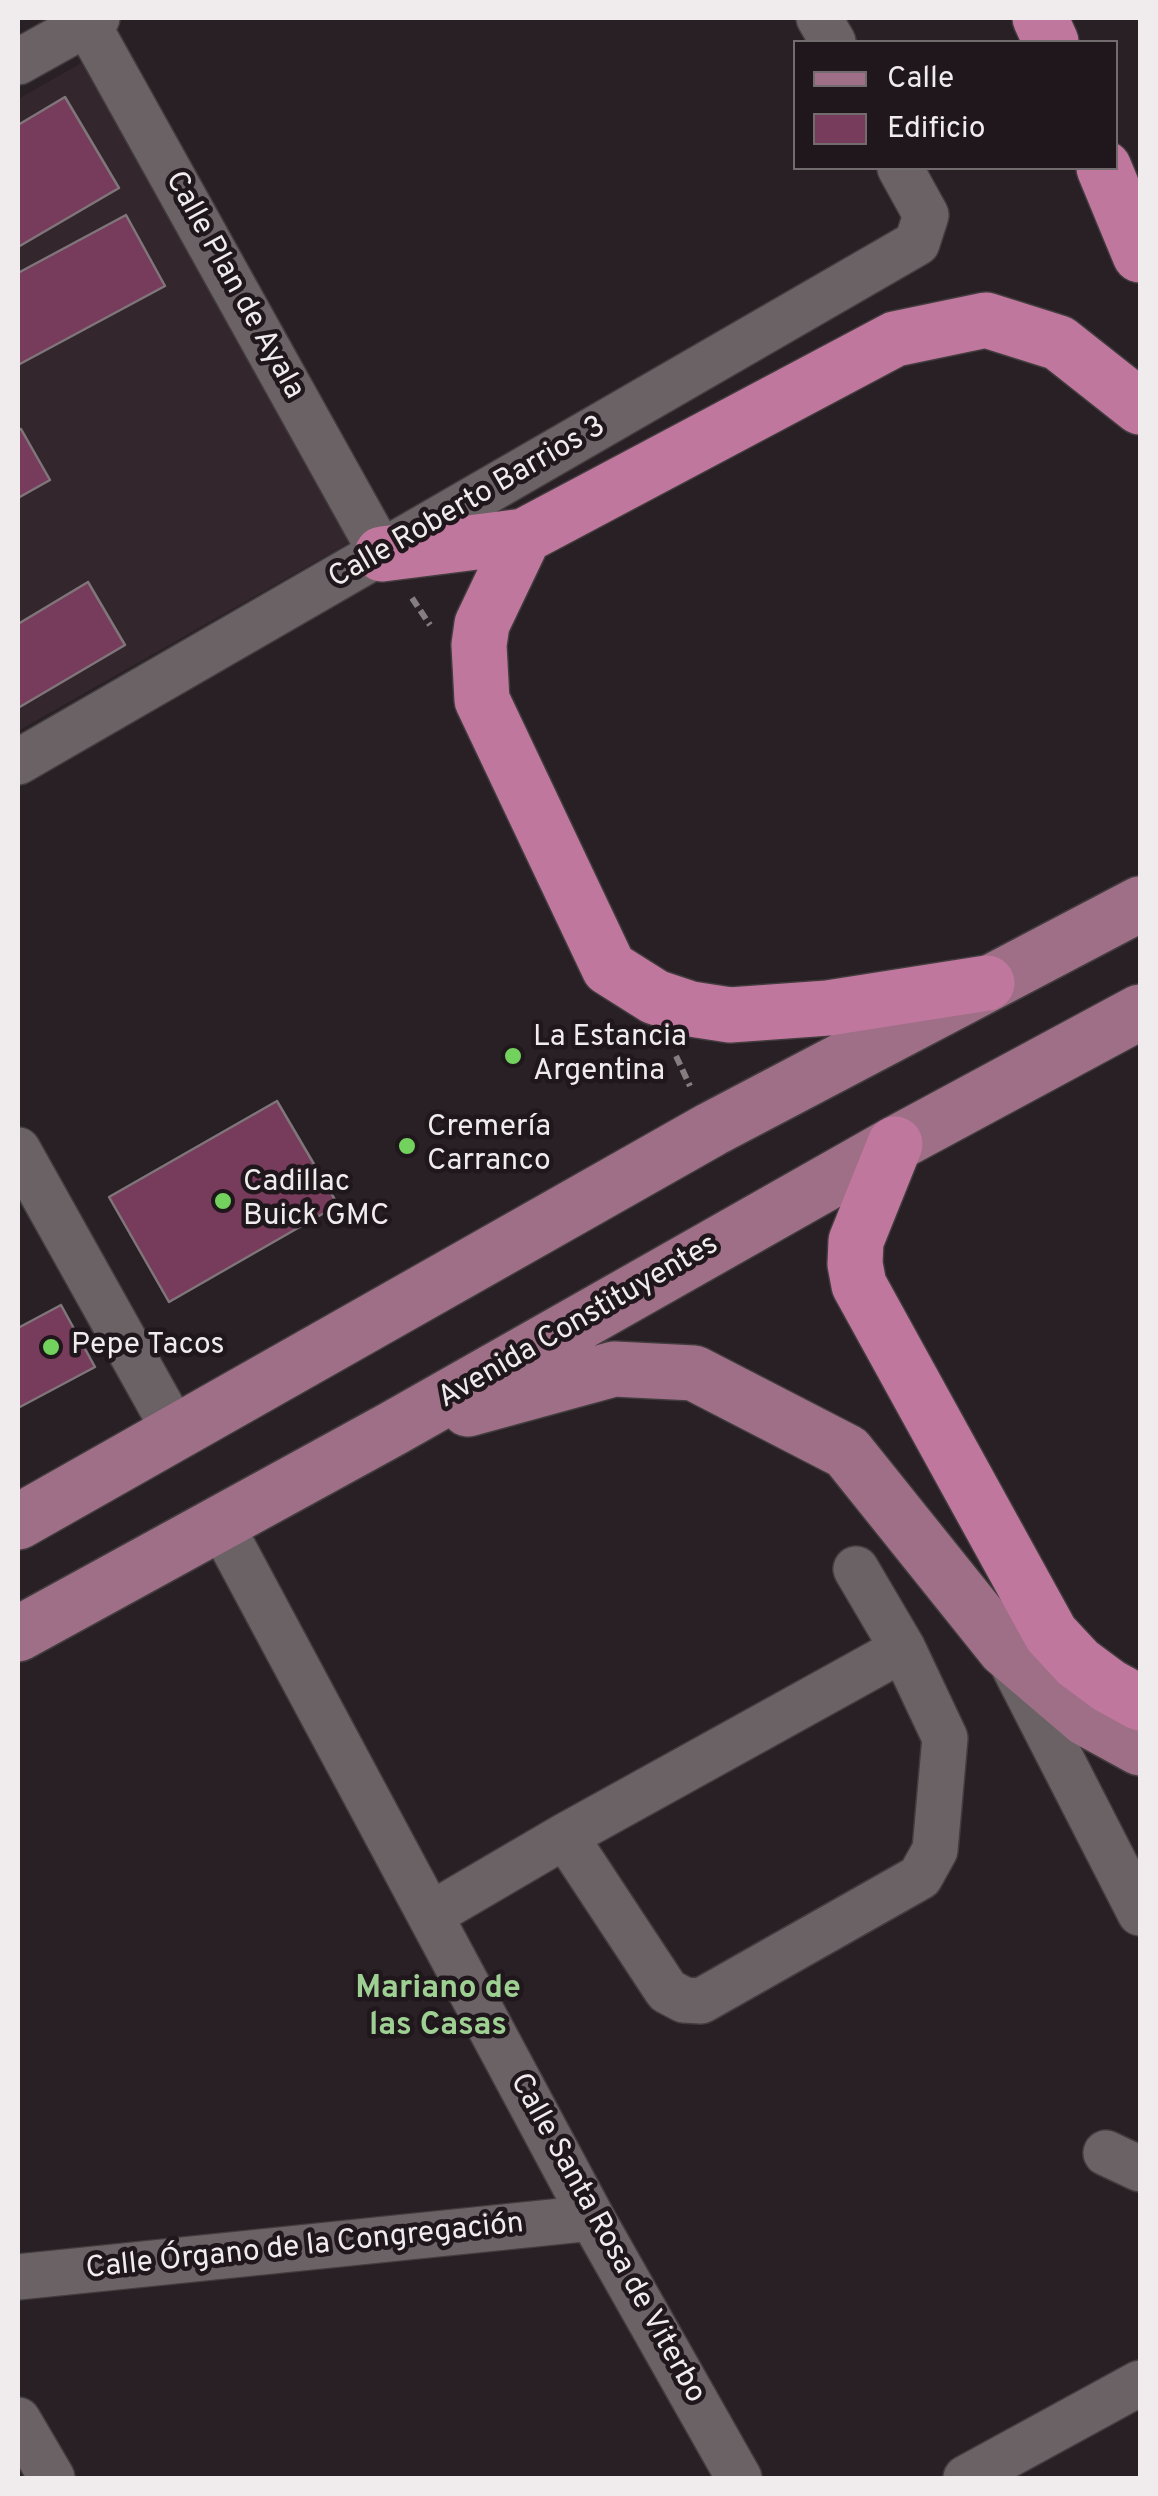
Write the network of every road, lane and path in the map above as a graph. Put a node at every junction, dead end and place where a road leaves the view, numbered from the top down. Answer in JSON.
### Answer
{"nodes":[{"id":1,"x":819,"y":18,"type":"edge"},
{"id":2,"x":89,"y":19,"type":"edge"},
{"id":3,"x":832,"y":40,"type":"edge"},
{"id":4,"x":18,"y":62,"type":"edge"},
{"id":5,"x":901,"y":170,"type":"edge"},
{"id":6,"x":1105,"y":170,"type":"edge"},
{"id":7,"x":1140,"y":255,"type":"edge"},
{"id":8,"x":1140,"y":407,"type":"edge"},
{"id":9,"x":524,"y":536,"type":"junction"},
{"id":10,"x":382,"y":554,"type":"junction"},
{"id":11,"x":18,"y":762,"type":"edge"},
{"id":12,"x":1140,"y":904,"type":"edge"},
{"id":13,"x":987,"y":984,"type":"junction"},
{"id":14,"x":1140,"y":1012,"type":"edge"},
{"id":15,"x":896,"y":1144,"type":"junction"},
{"id":16,"x":18,"y":1150,"type":"edge"},
{"id":17,"x":392,"y":1429,"type":"junction"},
{"id":18,"x":176,"y":1434,"type":"junction"},
{"id":19,"x":18,"y":1522,"type":"edge"},
{"id":20,"x":220,"y":1522,"type":"junction"},
{"id":21,"x":856,"y":1569,"type":"dead end"},
{"id":22,"x":18,"y":1634,"type":"edge"},
{"id":23,"x":1005,"y":1649,"type":"junction"},
{"id":24,"x":903,"y":1650,"type":"junction"},
{"id":25,"x":1140,"y":1703,"type":"edge"},
{"id":26,"x":1140,"y":1748,"type":"edge"},
{"id":27,"x":565,"y":1836,"type":"junction"},
{"id":28,"x":1140,"y":1913,"type":"edge"},
{"id":29,"x":430,"y":1915,"type":"junction"},
{"id":30,"x":592,"y":2218,"type":"junction"},
{"id":31,"x":18,"y":2277,"type":"edge"},
{"id":32,"x":1122,"y":2394,"type":"edge"},
{"id":33,"x":739,"y":2478,"type":"edge"},
{"id":34,"x":966,"y":2478,"type":"edge"}],
"edges":[{"from":1,"to":3,"type":"street"},
{"from":2,"to":4,"type":"street"},
{"from":2,"to":10,"type":"street","name":"Calle Plan de Ayala"},
{"from":5,"to":10,"type":"street","name":"Calle Roberto Barrios 3"},
{"from":6,"to":7,"type":"highway"},
{"from":8,"to":9,"type":"highway"},
{"from":9,"to":10,"type":"highway"},
{"from":9,"to":13,"type":"highway"},
{"from":10,"to":11,"type":"street","name":"Calle Roberto Barrios 3"},
{"from":12,"to":13,"type":"main road"},
{"from":13,"to":18,"type":"main road"},
{"from":14,"to":15,"type":"main road","name":"Avenida Constituyentes"},
{"from":15,"to":17,"type":"main road","name":"Avenida Constituyentes"},
{"from":15,"to":25,"type":"highway"},
{"from":16,"to":18,"type":"street"},
{"from":17,"to":20,"type":"main road","name":"Avenida Constituyentes"},
{"from":17,"to":23,"type":"main road"},
{"from":18,"to":19,"type":"main road"},
{"from":20,"to":22,"type":"main road","name":"Avenida Constituyentes"},
{"from":20,"to":29,"type":"street","name":"Calle Santa Rosa de Viterbo"},
{"from":21,"to":24,"type":"street"},
{"from":23,"to":26,"type":"main road"},
{"from":23,"to":28,"type":"street"},
{"from":24,"to":27,"type":"street"},
{"from":24,"to":27,"type":"street"},
{"from":27,"to":29,"type":"street"},
{"from":29,"to":30,"type":"street","name":"Calle Santa Rosa de Viterbo"},
{"from":30,"to":31,"type":"street","name":"Calle Órgano de la Congregación"},
{"from":30,"to":33,"type":"street","name":"Calle Santa Rosa de Viterbo"},
{"from":32,"to":34,"type":"street"}]}
